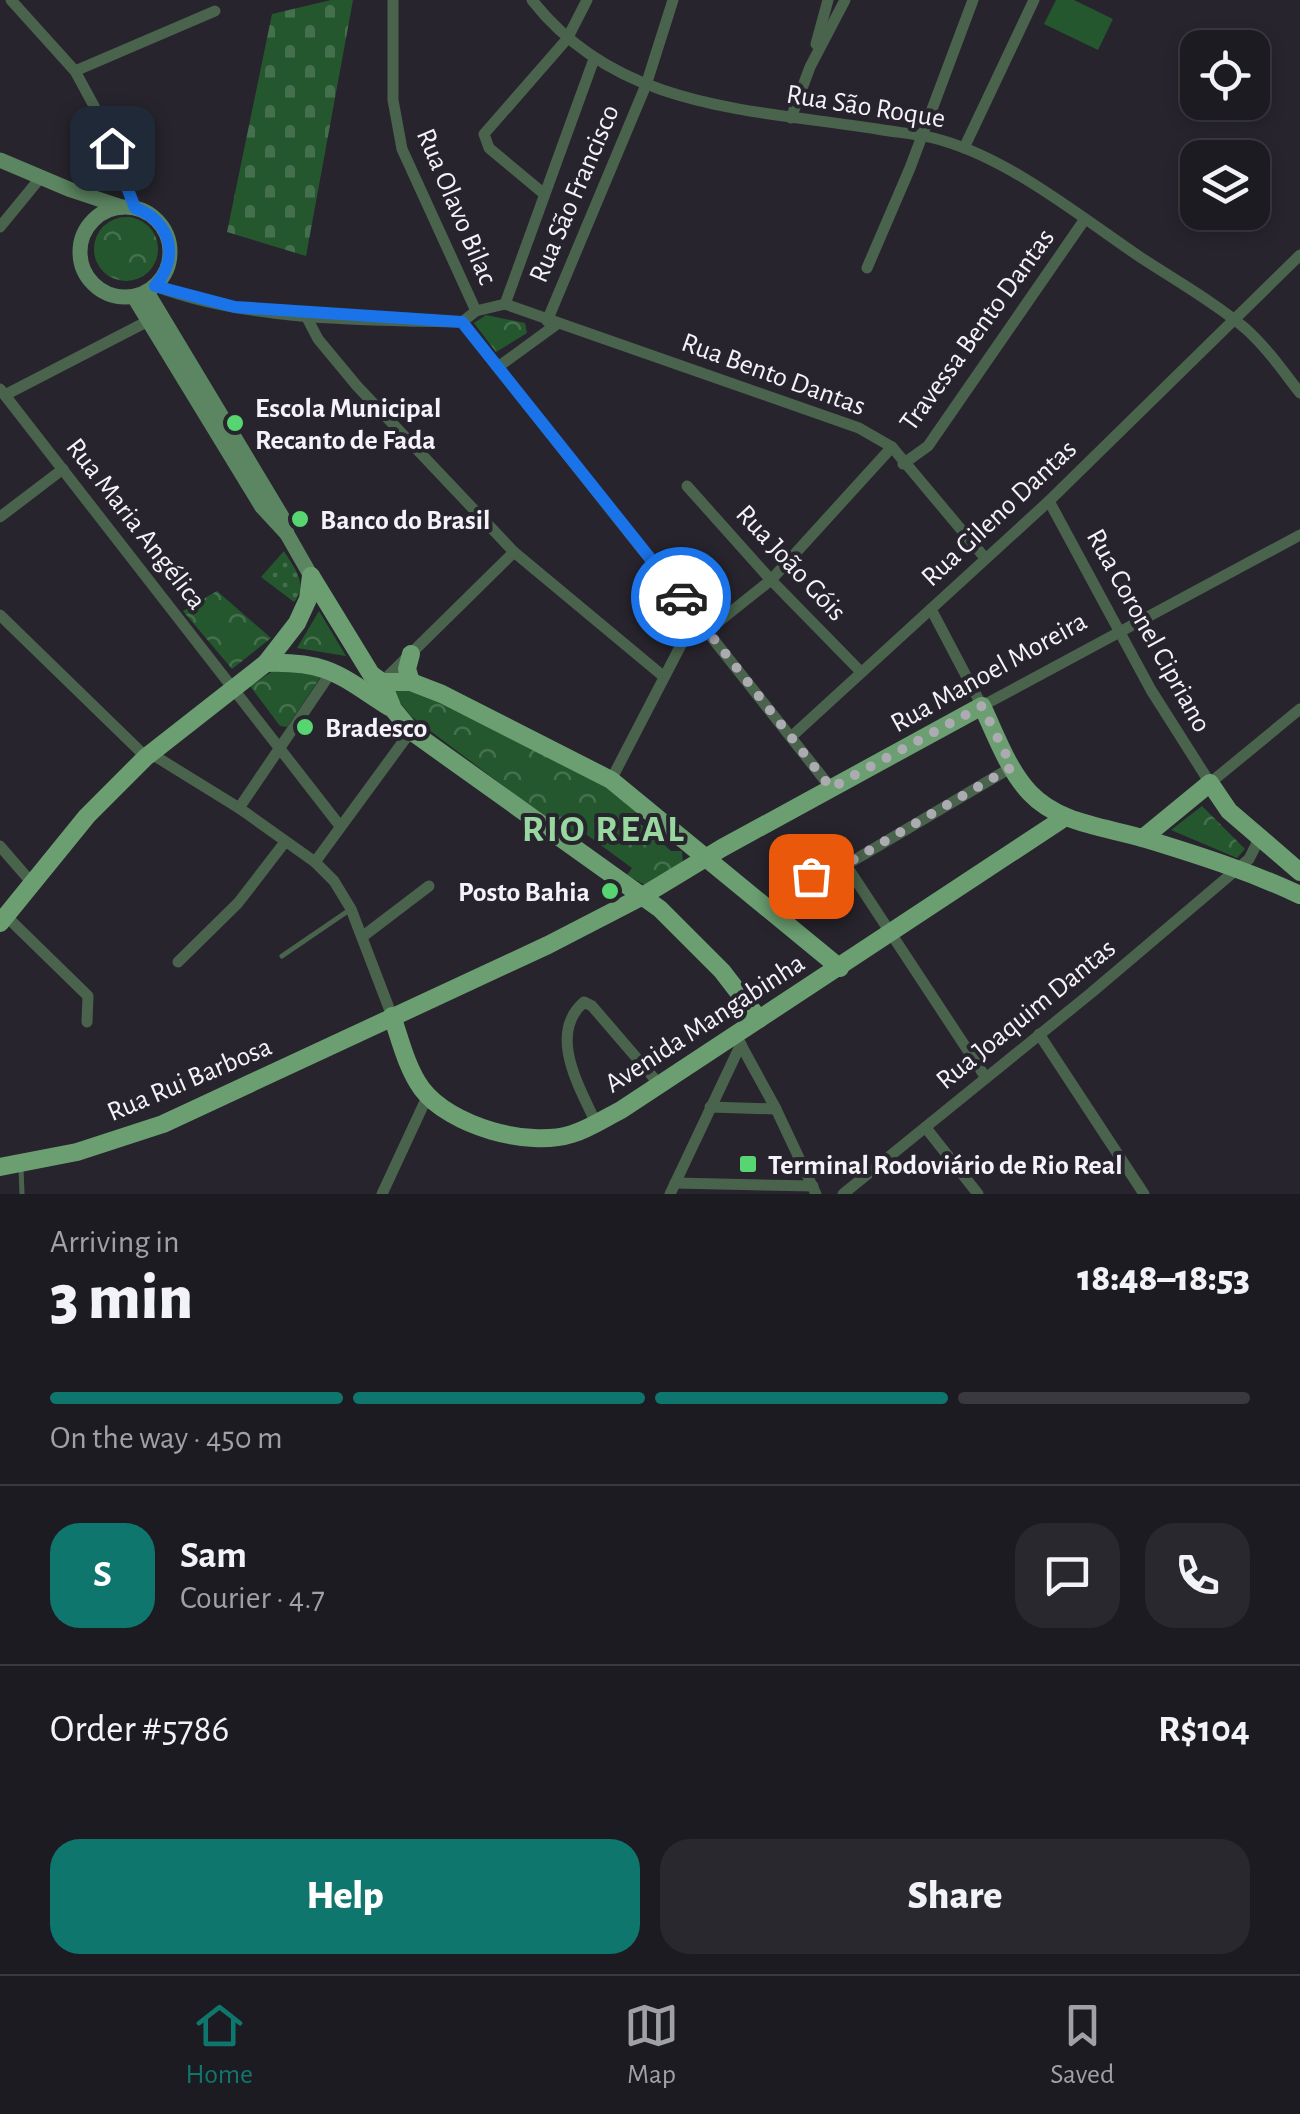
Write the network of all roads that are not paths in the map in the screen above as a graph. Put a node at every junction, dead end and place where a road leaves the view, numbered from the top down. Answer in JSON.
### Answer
{"nodes":[{"id":1,"x":11,"y":0,"type":"edge"},
{"id":2,"x":393,"y":0,"type":"edge"},
{"id":3,"x":532,"y":0,"type":"edge"},
{"id":4,"x":587,"y":0,"type":"edge"},
{"id":5,"x":673,"y":0,"type":"edge"},
{"id":6,"x":828,"y":0,"type":"edge"},
{"id":7,"x":846,"y":0,"type":"edge"},
{"id":8,"x":973,"y":0,"type":"edge"},
{"id":9,"x":1034,"y":0,"type":"edge"},
{"id":10,"x":215,"y":11,"type":"dead end"},
{"id":11,"x":567,"y":40,"type":"junction"},
{"id":12,"x":594,"y":59,"type":"junction"},
{"id":13,"x":810,"y":67,"type":"junction"},
{"id":14,"x":75,"y":71,"type":"junction"},
{"id":15,"x":646,"y":85,"type":"junction"},
{"id":16,"x":791,"y":118,"type":"junction"},
{"id":17,"x":921,"y":136,"type":"junction"},
{"id":18,"x":964,"y":148,"type":"junction"},
{"id":19,"x":0,"y":160,"type":"edge"},
{"id":20,"x":41,"y":177,"type":"junction"},
{"id":21,"x":72,"y":190,"type":"junction"},
{"id":22,"x":544,"y":193,"type":"junction"},
{"id":23,"x":129,"y":207,"type":"junction"},
{"id":24,"x":94,"y":218,"type":"junction"},
{"id":25,"x":1085,"y":219,"type":"junction"},
{"id":26,"x":0,"y":227,"type":"edge"},
{"id":27,"x":1300,"y":255,"type":"edge"},
{"id":28,"x":868,"y":268,"type":"dead end"},
{"id":29,"x":145,"y":292,"type":"junction"},
{"id":30,"x":504,"y":304,"type":"junction"},
{"id":31,"x":476,"y":311,"type":"junction"},
{"id":32,"x":305,"y":314,"type":"junction"},
{"id":33,"x":154,"y":318,"type":"junction"},
{"id":34,"x":1235,"y":320,"type":"junction"},
{"id":35,"x":462,"y":322,"type":"junction"},
{"id":36,"x":552,"y":322,"type":"junction"},
{"id":37,"x":498,"y":367,"type":"junction"},
{"id":38,"x":2,"y":392,"type":"edge"},
{"id":39,"x":1300,"y":393,"type":"edge"},
{"id":40,"x":892,"y":447,"type":"junction"},
{"id":41,"x":902,"y":464,"type":"junction"},
{"id":42,"x":63,"y":469,"type":"junction"},
{"id":43,"x":688,"y":486,"type":"dead end"},
{"id":44,"x":1048,"y":501,"type":"junction"},
{"id":45,"x":0,"y":517,"type":"edge"},
{"id":46,"x":1300,"y":534,"type":"edge"},
{"id":47,"x":514,"y":552,"type":"junction"},
{"id":48,"x":985,"y":558,"type":"junction"},
{"id":49,"x":311,"y":576,"type":"junction"},
{"id":50,"x":771,"y":580,"type":"junction"},
{"id":51,"x":930,"y":610,"type":"junction"},
{"id":52,"x":696,"y":616,"type":"junction"},
{"id":53,"x":2,"y":622,"type":"edge"},
{"id":54,"x":1120,"y":630,"type":"junction"},
{"id":55,"x":707,"y":631,"type":"junction"},
{"id":56,"x":411,"y":654,"type":"junction"},
{"id":57,"x":266,"y":663,"type":"junction"},
{"id":58,"x":312,"y":663,"type":"junction"},
{"id":59,"x":332,"y":671,"type":"junction"},
{"id":60,"x":862,"y":672,"type":"junction"},
{"id":61,"x":662,"y":676,"type":"junction"},
{"id":62,"x":377,"y":678,"type":"junction"},
{"id":63,"x":411,"y":682,"type":"junction"},
{"id":64,"x":234,"y":688,"type":"junction"},
{"id":65,"x":982,"y":706,"type":"junction"},
{"id":66,"x":392,"y":709,"type":"junction"},
{"id":67,"x":1300,"y":709,"type":"edge"},
{"id":68,"x":411,"y":731,"type":"junction"},
{"id":69,"x":791,"y":736,"type":"junction"},
{"id":70,"x":280,"y":746,"type":"junction"},
{"id":71,"x":148,"y":755,"type":"junction"},
{"id":72,"x":1012,"y":767,"type":"junction"},
{"id":73,"x":611,"y":780,"type":"junction"},
{"id":74,"x":1210,"y":783,"type":"junction"},
{"id":75,"x":831,"y":788,"type":"junction"},
{"id":76,"x":238,"y":808,"type":"junction"},
{"id":77,"x":1064,"y":818,"type":"junction"},
{"id":78,"x":340,"y":826,"type":"junction"},
{"id":79,"x":1143,"y":838,"type":"junction"},
{"id":80,"x":1259,"y":838,"type":"junction"},
{"id":81,"x":285,"y":842,"type":"junction"},
{"id":82,"x":0,"y":846,"type":"edge"},
{"id":83,"x":704,"y":859,"type":"junction"},
{"id":84,"x":315,"y":862,"type":"junction"},
{"id":85,"x":846,"y":864,"type":"junction"},
{"id":86,"x":1237,"y":868,"type":"junction"},
{"id":87,"x":1300,"y":872,"type":"edge"},
{"id":88,"x":796,"y":879,"type":"dead end"},
{"id":89,"x":32,"y":883,"type":"junction"},
{"id":90,"x":429,"y":886,"type":"dead end"},
{"id":91,"x":1300,"y":895,"type":"edge"},
{"id":92,"x":642,"y":896,"type":"junction"},
{"id":93,"x":350,"y":909,"type":"junction"},
{"id":94,"x":3,"y":920,"type":"edge"},
{"id":95,"x":893,"y":932,"type":"junction"},
{"id":96,"x":362,"y":936,"type":"junction"},
{"id":97,"x":282,"y":956,"type":"dead end"},
{"id":98,"x":178,"y":962,"type":"dead end"},
{"id":99,"x":840,"y":968,"type":"junction"},
{"id":100,"x":392,"y":1016,"type":"junction"},
{"id":101,"x":759,"y":1018,"type":"junction"},
{"id":102,"x":87,"y":1022,"type":"dead end"},
{"id":103,"x":1039,"y":1034,"type":"junction"},
{"id":104,"x":738,"y":1039,"type":"junction"},
{"id":105,"x":986,"y":1078,"type":"junction"},
{"id":106,"x":659,"y":1084,"type":"junction"},
{"id":107,"x":428,"y":1096,"type":"junction"},
{"id":108,"x":710,"y":1106,"type":"junction"},
{"id":109,"x":776,"y":1109,"type":"junction"},
{"id":110,"x":596,"y":1123,"type":"junction"},
{"id":111,"x":926,"y":1128,"type":"junction"},
{"id":112,"x":22,"y":1164,"type":"junction"},
{"id":113,"x":0,"y":1168,"type":"edge"},
{"id":114,"x":672,"y":1188,"type":"edge"},
{"id":115,"x":815,"y":1190,"type":"edge"},
{"id":116,"x":22,"y":1194,"type":"edge"},
{"id":117,"x":382,"y":1194,"type":"edge"},
{"id":118,"x":843,"y":1194,"type":"edge"},
{"id":119,"x":978,"y":1194,"type":"edge"},
{"id":120,"x":1144,"y":1194,"type":"edge"}],
"edges":[{"from":1,"to":14,"type":"street"},
{"from":2,"to":31,"type":"street","name":"Rua Olavo Bilac"},
{"from":3,"to":11,"type":"street","name":"Rua São Roque"},
{"from":4,"to":11,"type":"street"},
{"from":5,"to":15,"type":"street","name":"Rua São Francisco"},
{"from":6,"to":13,"type":"street"},
{"from":7,"to":13,"type":"street"},
{"from":8,"to":17,"type":"street"},
{"from":9,"to":18,"type":"street"},
{"from":10,"to":14,"type":"street"},
{"from":11,"to":12,"type":"street","name":"Rua São Roque"},
{"from":11,"to":22,"type":"street"},
{"from":12,"to":15,"type":"street","name":"Rua São Roque"},
{"from":12,"to":22,"type":"street"},
{"from":13,"to":16,"type":"street"},
{"from":14,"to":23,"type":"street"},
{"from":15,"to":16,"type":"street","name":"Rua São Roque"},
{"from":15,"to":36,"type":"street","name":"Rua São Francisco"},
{"from":16,"to":17,"type":"street","name":"Rua São Roque"},
{"from":17,"to":18,"type":"street","name":"Rua São Roque"},
{"from":17,"to":28,"type":"street"},
{"from":18,"to":25,"type":"street","name":"Rua São Roque"},
{"from":19,"to":20,"type":"street"},
{"from":20,"to":21,"type":"street"},
{"from":20,"to":26,"type":"street"},
{"from":21,"to":23,"type":"street"},
{"from":21,"to":24,"type":"street"},
{"from":22,"to":30,"type":"street"},
{"from":23,"to":24,"type":"street"},
{"from":23,"to":29,"type":"street"},
{"from":24,"to":29,"type":"street"},
{"from":25,"to":34,"type":"street","name":"Rua São Roque"},
{"from":25,"to":41,"type":"street","name":"Travessa Bento Dantas"},
{"from":27,"to":34,"type":"street","name":"Rua Gileno Dantas"},
{"from":29,"to":32,"type":"street"},
{"from":29,"to":33,"type":"street"},
{"from":30,"to":31,"type":"street"},
{"from":30,"to":36,"type":"street","name":"Rua Bento Dantas"},
{"from":31,"to":35,"type":"street"},
{"from":32,"to":35,"type":"street"},
{"from":32,"to":47,"type":"street"},
{"from":33,"to":38,"type":"street"},
{"from":33,"to":49,"type":"street"},
{"from":34,"to":39,"type":"street","name":"Rua São Roque"},
{"from":34,"to":44,"type":"street","name":"Rua Gileno Dantas"},
{"from":35,"to":37,"type":"street"},
{"from":36,"to":37,"type":"street"},
{"from":36,"to":40,"type":"street","name":"Rua Bento Dantas"},
{"from":37,"to":52,"type":"street"},
{"from":38,"to":42,"type":"street","name":"Rua Maria Angélica"},
{"from":40,"to":41,"type":"street"},
{"from":40,"to":50,"type":"street"},
{"from":41,"to":48,"type":"street"},
{"from":42,"to":45,"type":"street"},
{"from":42,"to":64,"type":"street","name":"Rua Maria Angélica"},
{"from":43,"to":50,"type":"street","name":"Rua João Góis"},
{"from":44,"to":48,"type":"street","name":"Rua Gileno Dantas"},
{"from":44,"to":54,"type":"street","name":"Rua Coronel Cipriano"},
{"from":46,"to":54,"type":"street","name":"Rua Manoel Moreira"},
{"from":47,"to":56,"type":"street"},
{"from":47,"to":61,"type":"street"},
{"from":48,"to":51,"type":"street","name":"Rua Gileno Dantas"},
{"from":49,"to":57,"type":"main road"},
{"from":49,"to":62,"type":"main road"},
{"from":50,"to":55,"type":"street"},
{"from":50,"to":60,"type":"street","name":"Rua João Góis"},
{"from":51,"to":60,"type":"street","name":"Rua Gileno Dantas"},
{"from":51,"to":65,"type":"street"},
{"from":52,"to":55,"type":"street"},
{"from":52,"to":61,"type":"street"},
{"from":53,"to":71,"type":"street"},
{"from":54,"to":65,"type":"street","name":"Rua Manoel Moreira"},
{"from":54,"to":74,"type":"street","name":"Rua Coronel Cipriano"},
{"from":55,"to":69,"type":"street"},
{"from":56,"to":62,"type":"street"},
{"from":56,"to":63,"type":"main road"},
{"from":57,"to":58,"type":"main road"},
{"from":57,"to":64,"type":"main road"},
{"from":58,"to":59,"type":"main road"},
{"from":58,"to":62,"type":"main road"},
{"from":59,"to":66,"type":"main road"},
{"from":59,"to":70,"type":"street"},
{"from":60,"to":69,"type":"street","name":"Rua Gileno Dantas"},
{"from":61,"to":73,"type":"street"},
{"from":62,"to":63,"type":"main road"},
{"from":62,"to":66,"type":"main road"},
{"from":63,"to":73,"type":"main road"},
{"from":64,"to":70,"type":"street","name":"Rua Maria Angélica"},
{"from":64,"to":71,"type":"main road"},
{"from":65,"to":72,"type":"main road"},
{"from":65,"to":75,"type":"main road","name":"Rua Manoel Moreira"},
{"from":66,"to":68,"type":"main road"},
{"from":67,"to":74,"type":"street"},
{"from":68,"to":78,"type":"street"},
{"from":68,"to":92,"type":"main road"},
{"from":69,"to":75,"type":"street"},
{"from":70,"to":76,"type":"street"},
{"from":70,"to":78,"type":"street","name":"Rua Maria Angélica"},
{"from":71,"to":76,"type":"street"},
{"from":71,"to":89,"type":"main road"},
{"from":72,"to":77,"type":"main road"},
{"from":72,"to":85,"type":"street"},
{"from":73,"to":83,"type":"main road"},
{"from":74,"to":79,"type":"main road"},
{"from":74,"to":80,"type":"main road"},
{"from":75,"to":83,"type":"main road","name":"Rua Manoel Moreira"},
{"from":76,"to":81,"type":"street"},
{"from":77,"to":79,"type":"main road"},
{"from":77,"to":95,"type":"main road","name":"Avenida Mangabinha"},
{"from":78,"to":84,"type":"street"},
{"from":79,"to":86,"type":"main road"},
{"from":80,"to":86,"type":"street","name":"Rua Joaquim Dantas"},
{"from":80,"to":87,"type":"main road"},
{"from":81,"to":84,"type":"street"},
{"from":81,"to":98,"type":"street"},
{"from":82,"to":89,"type":"street"},
{"from":83,"to":92,"type":"main road","name":"Rua Manoel Moreira"},
{"from":83,"to":99,"type":"main road"},
{"from":84,"to":93,"type":"street"},
{"from":85,"to":88,"type":"street"},
{"from":85,"to":95,"type":"street"},
{"from":86,"to":91,"type":"main road"},
{"from":86,"to":103,"type":"street","name":"Rua Joaquim Dantas"},
{"from":89,"to":94,"type":"main road"},
{"from":90,"to":96,"type":"street"},
{"from":92,"to":100,"type":"main road"},
{"from":92,"to":101,"type":"main road"},
{"from":93,"to":96,"type":"street"},
{"from":93,"to":97,"type":"lane"},
{"from":94,"to":102,"type":"street"},
{"from":95,"to":99,"type":"main road","name":"Avenida Mangabinha"},
{"from":95,"to":105,"type":"street"},
{"from":96,"to":100,"type":"street"},
{"from":99,"to":101,"type":"main road","name":"Avenida Mangabinha"},
{"from":100,"to":107,"type":"main road"},
{"from":100,"to":112,"type":"main road","name":"Rua Rui Barbosa"},
{"from":101,"to":104,"type":"main road","name":"Avenida Mangabinha"},
{"from":103,"to":105,"type":"street","name":"Rua Joaquim Dantas"},
{"from":103,"to":120,"type":"street"},
{"from":104,"to":106,"type":"main road","name":"Avenida Mangabinha"},
{"from":104,"to":108,"type":"street"},
{"from":104,"to":109,"type":"street"},
{"from":105,"to":111,"type":"street","name":"Rua Joaquim Dantas"},
{"from":106,"to":110,"type":"main road","name":"Avenida Mangabinha"},
{"from":106,"to":110,"type":"street"},
{"from":107,"to":110,"type":"main road","name":"Avenida Mangabinha"},
{"from":107,"to":117,"type":"street"},
{"from":108,"to":109,"type":"street"},
{"from":108,"to":114,"type":"street"},
{"from":109,"to":115,"type":"street"},
{"from":111,"to":118,"type":"street","name":"Rua Joaquim Dantas"},
{"from":111,"to":119,"type":"street"},
{"from":112,"to":113,"type":"main road","name":"Rua Rui Barbosa"},
{"from":112,"to":116,"type":"lane"},
{"from":114,"to":115,"type":"street"}]}
